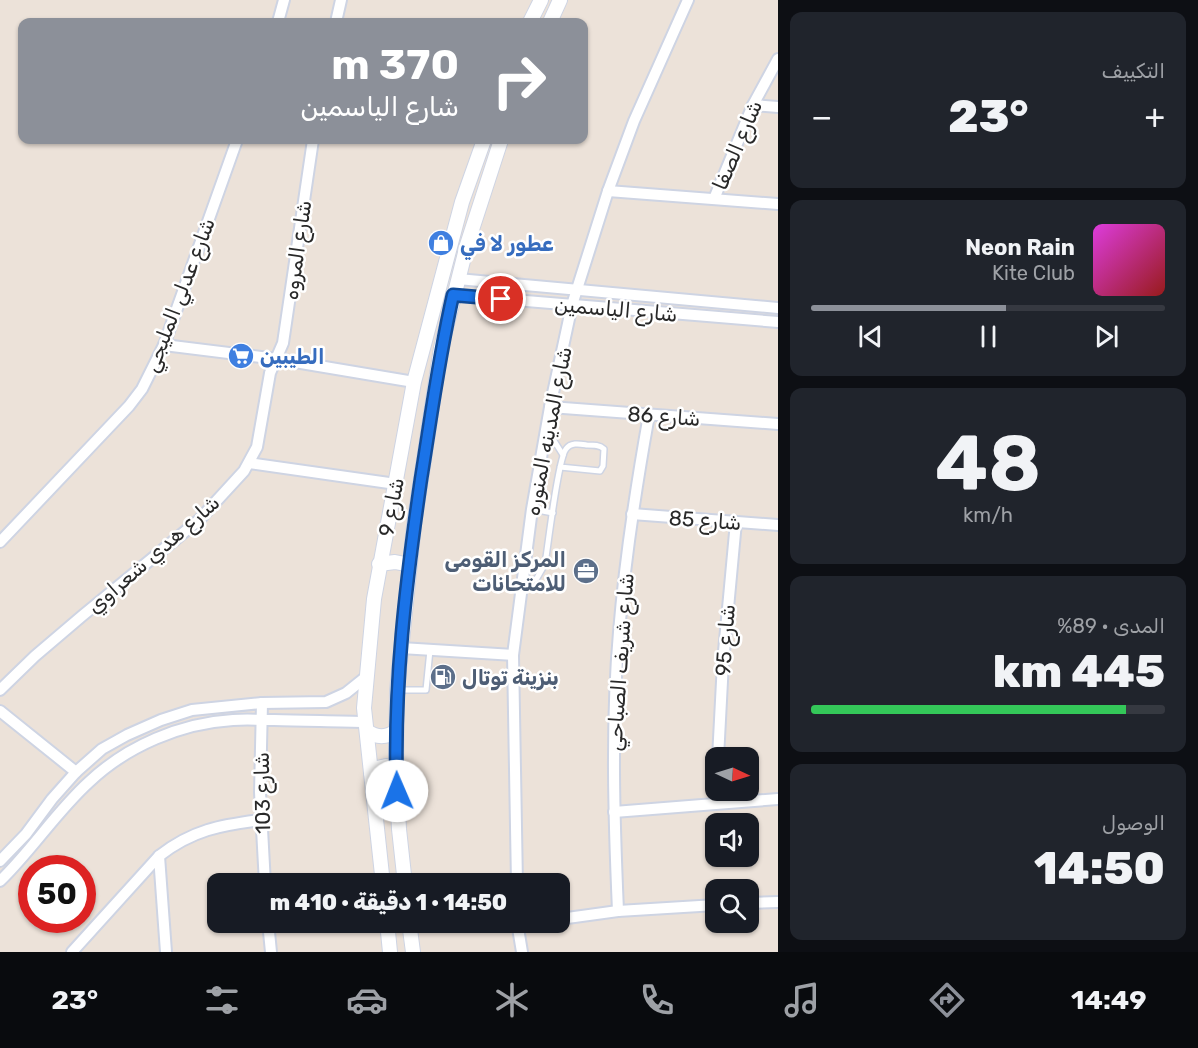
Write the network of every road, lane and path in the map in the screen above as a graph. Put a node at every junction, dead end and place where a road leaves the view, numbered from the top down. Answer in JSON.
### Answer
{"nodes":[{"id":1,"x":284,"y":0,"type":"edge"},
{"id":2,"x":341,"y":0,"type":"edge"},
{"id":3,"x":541,"y":0,"type":"edge"},
{"id":4,"x":560,"y":0,"type":"edge"},
{"id":5,"x":688,"y":0,"type":"edge"},
{"id":6,"x":279,"y":18,"type":"edge"},
{"id":7,"x":337,"y":18,"type":"edge"},
{"id":8,"x":532,"y":18,"type":"edge"},
{"id":9,"x":551,"y":18,"type":"edge"},
{"id":10,"x":778,"y":58,"type":"edge"},
{"id":11,"x":753,"y":105,"type":"junction"},
{"id":12,"x":778,"y":107,"type":"edge"},
{"id":13,"x":236,"y":144,"type":"edge"},
{"id":14,"x":312,"y":144,"type":"edge"},
{"id":15,"x":483,"y":144,"type":"edge"},
{"id":16,"x":500,"y":144,"type":"edge"},
{"id":17,"x":608,"y":191,"type":"junction"},
{"id":18,"x":714,"y":199,"type":"junction"},
{"id":19,"x":778,"y":204,"type":"edge"},
{"id":20,"x":458,"y":279,"type":"junction"},
{"id":21,"x":577,"y":290,"type":"junction"},
{"id":22,"x":453,"y":295,"type":"junction"},
{"id":23,"x":572,"y":305,"type":"junction"},
{"id":24,"x":778,"y":308,"type":"edge"},
{"id":25,"x":778,"y":322,"type":"edge"},
{"id":26,"x":164,"y":345,"type":"junction"},
{"id":27,"x":277,"y":359,"type":"junction"},
{"id":28,"x":414,"y":382,"type":"junction"},
{"id":29,"x":550,"y":407,"type":"junction"},
{"id":30,"x":649,"y":415,"type":"junction"},
{"id":31,"x":778,"y":424,"type":"edge"},
{"id":32,"x":546,"y":428,"type":"junction"},
{"id":33,"x":563,"y":455,"type":"junction"},
{"id":34,"x":249,"y":463,"type":"junction"},
{"id":35,"x":560,"y":467,"type":"junction"},
{"id":36,"x":396,"y":484,"type":"junction"},
{"id":37,"x":532,"y":509,"type":"junction"},
{"id":38,"x":553,"y":513,"type":"junction"},
{"id":39,"x":632,"y":514,"type":"junction"},
{"id":40,"x":388,"y":520,"type":"junction"},
{"id":41,"x":736,"y":522,"type":"junction"},
{"id":42,"x":414,"y":525,"type":"junction"},
{"id":43,"x":778,"y":525,"type":"edge"},
{"id":44,"x":0,"y":542,"type":"edge"},
{"id":45,"x":380,"y":564,"type":"junction"},
{"id":46,"x":410,"y":565,"type":"junction"},
{"id":47,"x":521,"y":589,"type":"junction"},
{"id":48,"x":401,"y":648,"type":"junction"},
{"id":49,"x":430,"y":650,"type":"junction"},
{"id":50,"x":513,"y":656,"type":"junction"},
{"id":51,"x":366,"y":677,"type":"junction"},
{"id":52,"x":0,"y":690,"type":"edge"},
{"id":53,"x":397,"y":690,"type":"junction"},
{"id":54,"x":326,"y":702,"type":"junction"},
{"id":55,"x":261,"y":703,"type":"junction"},
{"id":56,"x":0,"y":711,"type":"edge"},
{"id":57,"x":261,"y":720,"type":"junction"},
{"id":58,"x":331,"y":721,"type":"junction"},
{"id":59,"x":366,"y":726,"type":"junction"},
{"id":60,"x":396,"y":731,"type":"junction"},
{"id":61,"x":719,"y":747,"type":"edge"},
{"id":62,"x":76,"y":772,"type":"junction"},
{"id":63,"x":371,"y":773,"type":"junction"},
{"id":64,"x":396,"y":773,"type":"junction"},
{"id":65,"x":778,"y":799,"type":"edge"},
{"id":66,"x":717,"y":803,"type":"joint"},
{"id":67,"x":614,"y":812,"type":"junction"},
{"id":68,"x":261,"y":820,"type":"junction"},
{"id":69,"x":159,"y":856,"type":"junction"},
{"id":70,"x":0,"y":861,"type":"edge"},
{"id":71,"x":264,"y":873,"type":"edge"},
{"id":72,"x":382,"y":873,"type":"edge"},
{"id":73,"x":404,"y":873,"type":"edge"},
{"id":74,"x":517,"y":873,"type":"edge"},
{"id":75,"x":0,"y":881,"type":"edge"},
{"id":76,"x":778,"y":902,"type":"edge"},
{"id":77,"x":759,"y":903,"type":"edge"},
{"id":78,"x":705,"y":906,"type":"edge"},
{"id":79,"x":618,"y":911,"type":"junction"},
{"id":80,"x":570,"y":918,"type":"edge"},
{"id":81,"x":269,"y":933,"type":"edge"},
{"id":82,"x":388,"y":933,"type":"edge"},
{"id":83,"x":410,"y":933,"type":"edge"},
{"id":84,"x":519,"y":933,"type":"edge"},
{"id":85,"x":72,"y":952,"type":"edge"},
{"id":86,"x":166,"y":952,"type":"edge"},
{"id":87,"x":271,"y":952,"type":"edge"},
{"id":88,"x":390,"y":952,"type":"edge"},
{"id":89,"x":413,"y":952,"type":"edge"},
{"id":90,"x":522,"y":952,"type":"edge"}],
"edges":[{"from":1,"to":6,"type":"street"},
{"from":2,"to":7,"type":"street"},
{"from":3,"to":8,"type":"main road"},
{"from":4,"to":9,"type":"main road"},
{"from":5,"to":17,"type":"street","name":"شارع المدينه المنوره"},
{"from":10,"to":11,"type":"street","name":"شارع الصفا"},
{"from":11,"to":12,"type":"street"},
{"from":11,"to":18,"type":"street","name":"شارع الصفا"},
{"from":13,"to":26,"type":"street","name":"شارع عدلي المليجي"},
{"from":14,"to":27,"type":"street","name":"شارع المروه"},
{"from":15,"to":28,"type":"main road","name":"شارع 9"},
{"from":16,"to":20,"type":"main road","name":"شارع 9"},
{"from":17,"to":18,"type":"street"},
{"from":17,"to":21,"type":"street","name":"شارع المدينه المنوره"},
{"from":18,"to":19,"type":"street"},
{"from":20,"to":21,"type":"street","name":"شارع الياسمين"},
{"from":20,"to":22,"type":"main road","name":"شارع 9"},
{"from":21,"to":23,"type":"street","name":"شارع المدينه المنوره"},
{"from":21,"to":24,"type":"street","name":"شارع الياسمين"},
{"from":22,"to":23,"type":"street","name":"شارع الياسمين"},
{"from":22,"to":42,"type":"main road","name":"شارع 9"},
{"from":23,"to":25,"type":"street","name":"شارع الياسمين"},
{"from":23,"to":29,"type":"street","name":"شارع المدينه المنوره"},
{"from":26,"to":27,"type":"street"},
{"from":26,"to":44,"type":"street","name":"شارع عدلي المليجي"},
{"from":27,"to":28,"type":"street"},
{"from":27,"to":34,"type":"street","name":"شارع هدي شعراوي"},
{"from":28,"to":36,"type":"main road","name":"شارع 9"},
{"from":29,"to":30,"type":"street","name":"شارع 86"},
{"from":29,"to":32,"type":"street","name":"شارع المدينه المنوره"},
{"from":30,"to":31,"type":"street","name":"شارع 86"},
{"from":30,"to":39,"type":"street","name":"شارع شريف الصباحي"},
{"from":32,"to":33,"type":"lane"},
{"from":32,"to":37,"type":"street","name":"شارع المدينه المنوره"},
{"from":33,"to":35,"type":"lane"},
{"from":33,"to":35,"type":"lane"},
{"from":34,"to":36,"type":"street"},
{"from":34,"to":52,"type":"street","name":"شارع هدي شعراوي"},
{"from":35,"to":38,"type":"lane"},
{"from":36,"to":40,"type":"main road","name":"شارع 9"},
{"from":37,"to":38,"type":"lane"},
{"from":37,"to":47,"type":"street","name":"شارع المدينه المنوره"},
{"from":38,"to":47,"type":"lane"},
{"from":39,"to":41,"type":"street","name":"شارع 85"},
{"from":39,"to":67,"type":"street","name":"شارع شريف الصباحي"},
{"from":40,"to":42,"type":"main road"},
{"from":40,"to":45,"type":"main road","name":"شارع 9"},
{"from":41,"to":43,"type":"street","name":"شارع 85"},
{"from":41,"to":61,"type":"street","name":"شارع 95"},
{"from":42,"to":46,"type":"main road","name":"شارع 9"},
{"from":45,"to":46,"type":"main road"},
{"from":45,"to":51,"type":"main road","name":"شارع 9"},
{"from":46,"to":48,"type":"main road","name":"شارع 9"},
{"from":47,"to":50,"type":"street","name":"شارع المدينه المنوره"},
{"from":48,"to":49,"type":"street"},
{"from":48,"to":53,"type":"main road","name":"شارع 9"},
{"from":49,"to":50,"type":"street"},
{"from":49,"to":53,"type":"lane"},
{"from":50,"to":74,"type":"street","name":"شارع المدينه المنوره"},
{"from":51,"to":54,"type":"street"},
{"from":51,"to":59,"type":"main road","name":"شارع 9"},
{"from":53,"to":60,"type":"main road","name":"شارع 9"},
{"from":54,"to":55,"type":"street"},
{"from":54,"to":58,"type":"street"},
{"from":55,"to":57,"type":"street","name":"شارع 103"},
{"from":55,"to":62,"type":"street"},
{"from":56,"to":62,"type":"street"},
{"from":57,"to":58,"type":"street"},
{"from":57,"to":68,"type":"street","name":"شارع 103"},
{"from":57,"to":75,"type":"street"},
{"from":58,"to":59,"type":"street"},
{"from":59,"to":60,"type":"main road"},
{"from":59,"to":63,"type":"main road","name":"شارع 9"},
{"from":60,"to":64,"type":"main road","name":"شارع 9"},
{"from":62,"to":70,"type":"street"},
{"from":63,"to":64,"type":"main road"},
{"from":63,"to":72,"type":"main road","name":"شارع 9"},
{"from":64,"to":73,"type":"main road","name":"شارع 9"},
{"from":65,"to":66,"type":"street"},
{"from":66,"to":67,"type":"street"},
{"from":67,"to":79,"type":"street","name":"شارع شريف الصباحي"},
{"from":68,"to":69,"type":"street"},
{"from":68,"to":71,"type":"street","name":"شارع 103"},
{"from":69,"to":85,"type":"street"},
{"from":69,"to":86,"type":"street"},
{"from":76,"to":77,"type":"street"},
{"from":78,"to":79,"type":"street"},
{"from":79,"to":80,"type":"street"},
{"from":81,"to":87,"type":"street"},
{"from":82,"to":88,"type":"main road"},
{"from":83,"to":89,"type":"main road"},
{"from":84,"to":90,"type":"street"}]}
